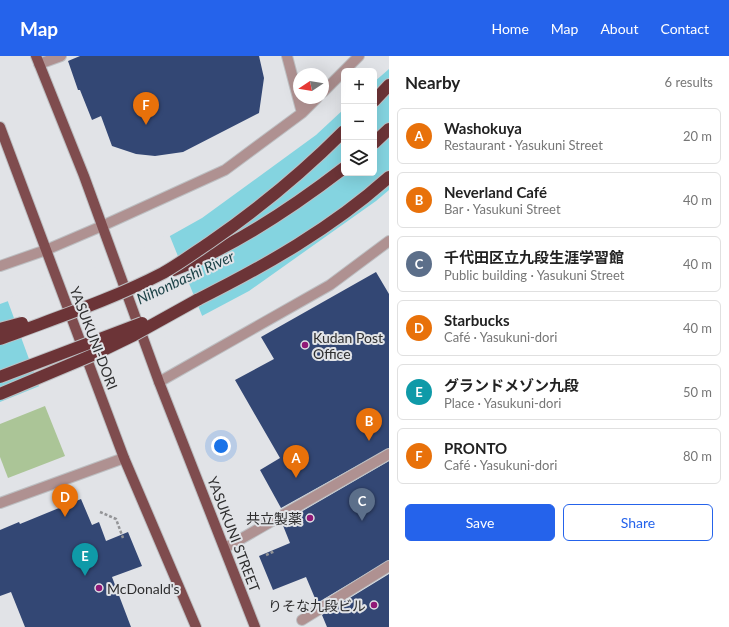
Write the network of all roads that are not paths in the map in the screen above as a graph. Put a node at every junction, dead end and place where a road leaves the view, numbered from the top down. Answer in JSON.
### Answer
{"nodes":[{"id":1,"x":61,"y":56,"type":"edge"},
{"id":2,"x":287,"y":56,"type":"edge"},
{"id":3,"x":359,"y":56,"type":"edge"},
{"id":4,"x":37,"y":60,"type":"edge"},
{"id":5,"x":347,"y":68,"type":"edge"},
{"id":6,"x":341,"y":74,"type":"edge"},
{"id":7,"x":389,"y":85,"type":"edge"},
{"id":8,"x":329,"y":86,"type":"edge"},
{"id":9,"x":377,"y":98,"type":"edge"},
{"id":10,"x":312,"y":104,"type":"edge"},
{"id":11,"x":302,"y":114,"type":"junction"},
{"id":12,"x":0,"y":127,"type":"edge"},
{"id":13,"x":389,"y":129,"type":"edge"},
{"id":14,"x":341,"y":134,"type":"edge"},
{"id":15,"x":376,"y":140,"type":"edge"},
{"id":16,"x":341,"y":170,"type":"edge"},
{"id":17,"x":389,"y":177,"type":"edge"},
{"id":18,"x":102,"y":226,"type":"junction"},
{"id":19,"x":389,"y":241,"type":"edge"},
{"id":20,"x":46,"y":250,"type":"junction"},
{"id":21,"x":0,"y":266,"type":"edge"},
{"id":22,"x":143,"y":283,"type":"junction"},
{"id":23,"x":197,"y":300,"type":"junction"},
{"id":24,"x":98,"y":302,"type":"junction"},
{"id":25,"x":0,"y":329,"type":"edge"},
{"id":26,"x":0,"y":339,"type":"edge"},
{"id":27,"x":0,"y":377,"type":"edge"},
{"id":28,"x":159,"y":382,"type":"junction"},
{"id":29,"x":0,"y":394,"type":"edge"},
{"id":30,"x":389,"y":454,"type":"edge"},
{"id":31,"x":124,"y":458,"type":"junction"},
{"id":32,"x":0,"y":503,"type":"edge"},
{"id":33,"x":225,"y":548,"type":"junction"},
{"id":34,"x":389,"y":566,"type":"edge"},
{"id":35,"x":302,"y":620,"type":"dead end"},
{"id":36,"x":196,"y":627,"type":"edge"},
{"id":37,"x":255,"y":627,"type":"edge"}],
"edges":[{"from":1,"to":4,"type":"street"},
{"from":2,"to":11,"type":"street"},
{"from":3,"to":5,"type":"street"},
{"from":4,"to":18,"type":"main road"},
{"from":6,"to":8,"type":"street"},
{"from":7,"to":9,"type":"highway"},
{"from":10,"to":11,"type":"street"},
{"from":11,"to":18,"type":"street"},
{"from":12,"to":20,"type":"main road","name":"YASUKUNI-DORI"},
{"from":13,"to":15,"type":"highway"},
{"from":14,"to":22,"type":"highway","bridge":true},
{"from":16,"to":22,"type":"highway","bridge":true},
{"from":17,"to":23,"type":"highway"},
{"from":18,"to":20,"type":"street"},
{"from":18,"to":28,"type":"main road","bridge":true},
{"from":19,"to":28,"type":"street"},
{"from":20,"to":21,"type":"street"},
{"from":20,"to":31,"type":"main road","name":"YASUKUNI-DORI","bridge":true},
{"from":22,"to":24,"type":"highway","bridge":true},
{"from":23,"to":27,"type":"highway","bridge":true},
{"from":23,"to":29,"type":"highway","bridge":true},
{"from":24,"to":25,"type":"highway","bridge":true},
{"from":24,"to":26,"type":"highway","bridge":true},
{"from":28,"to":33,"type":"main road","name":"YASUKUNI STREET"},
{"from":30,"to":33,"type":"street"},
{"from":31,"to":32,"type":"street"},
{"from":31,"to":36,"type":"main road"},
{"from":33,"to":37,"type":"main road","name":"YASUKUNI STREET"},
{"from":34,"to":35,"type":"street"}]}
